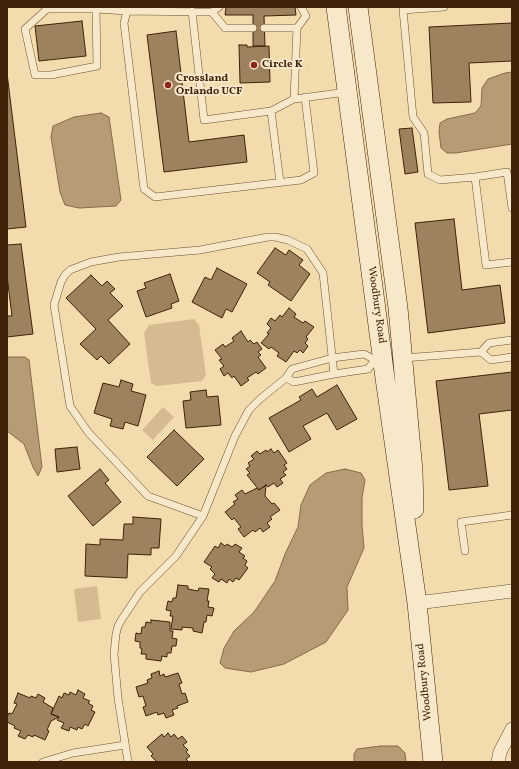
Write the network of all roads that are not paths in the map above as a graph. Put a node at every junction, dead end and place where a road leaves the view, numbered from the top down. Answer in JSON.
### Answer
{"nodes":[{"id":1,"x":219,"y":7,"type":"edge"},
{"id":2,"x":301,"y":7,"type":"edge"},
{"id":3,"x":336,"y":7,"type":"edge"},
{"id":4,"x":358,"y":7,"type":"edge"},
{"id":5,"x":444,"y":7,"type":"edge"},
{"id":6,"x":96,"y":9,"type":"junction"},
{"id":7,"x":127,"y":9,"type":"edge"},
{"id":8,"x":192,"y":11,"type":"junction"},
{"id":9,"x":212,"y":12,"type":"junction"},
{"id":10,"x":253,"y":28,"type":"dead end"},
{"id":11,"x":264,"y":28,"type":"dead end"},
{"id":12,"x":297,"y":28,"type":"junction"},
{"id":13,"x":348,"y":92,"type":"junction"},
{"id":14,"x":305,"y":97,"type":"junction"},
{"id":15,"x":294,"y":99,"type":"junction"},
{"id":16,"x":271,"y":111,"type":"junction"},
{"id":17,"x":510,"y":172,"type":"edge"},
{"id":18,"x":475,"y":177,"type":"junction"},
{"id":19,"x":280,"y":182,"type":"junction"},
{"id":20,"x":512,"y":208,"type":"edge"},
{"id":21,"x":512,"y":262,"type":"edge"},
{"id":22,"x":512,"y":340,"type":"edge"},
{"id":23,"x":481,"y":352,"type":"junction"},
{"id":24,"x":512,"y":357,"type":"edge"},
{"id":25,"x":332,"y":358,"type":"junction"},
{"id":26,"x":389,"y":359,"type":"junction"},
{"id":27,"x":334,"y":374,"type":"junction"},
{"id":28,"x":286,"y":378,"type":"junction"},
{"id":29,"x":512,"y":515,"type":"edge"},
{"id":30,"x":203,"y":516,"type":"junction"},
{"id":31,"x":465,"y":551,"type":"dead end"},
{"id":32,"x":512,"y":591,"type":"edge"},
{"id":33,"x":417,"y":602,"type":"junction"},
{"id":34,"x":512,"y":729,"type":"edge"},
{"id":35,"x":125,"y":745,"type":"junction"},
{"id":36,"x":43,"y":762,"type":"edge"},
{"id":37,"x":128,"y":762,"type":"edge"},
{"id":38,"x":434,"y":762,"type":"edge"},
{"id":39,"x":498,"y":762,"type":"edge"}],
"edges":[{"from":1,"to":9,"type":"lane"},
{"from":2,"to":12,"type":"lane"},
{"from":3,"to":13,"type":"street","name":"Woodbury Road"},
{"from":4,"to":26,"type":"street","name":"Woodbury Road"},
{"from":5,"to":18,"type":"lane"},
{"from":6,"to":6,"type":"lane"},
{"from":6,"to":7,"type":"lane"},
{"from":7,"to":8,"type":"lane"},
{"from":7,"to":19,"type":"lane"},
{"from":8,"to":9,"type":"lane"},
{"from":8,"to":16,"type":"lane"},
{"from":9,"to":10,"type":"lane"},
{"from":11,"to":12,"type":"lane"},
{"from":12,"to":15,"type":"lane"},
{"from":13,"to":14,"type":"lane"},
{"from":13,"to":26,"type":"street","name":"Woodbury Road"},
{"from":14,"to":15,"type":"lane"},
{"from":14,"to":19,"type":"lane"},
{"from":15,"to":16,"type":"lane"},
{"from":16,"to":19,"type":"lane"},
{"from":17,"to":18,"type":"lane"},
{"from":17,"to":20,"type":"lane"},
{"from":18,"to":21,"type":"lane"},
{"from":22,"to":23,"type":"lane"},
{"from":23,"to":24,"type":"lane"},
{"from":23,"to":26,"type":"lane"},
{"from":25,"to":26,"type":"lane"},
{"from":25,"to":27,"type":"lane"},
{"from":25,"to":28,"type":"lane"},
{"from":25,"to":30,"type":"lane"},
{"from":26,"to":27,"type":"lane"},
{"from":26,"to":33,"type":"street","name":"Woodbury Road"},
{"from":27,"to":28,"type":"lane"},
{"from":28,"to":30,"type":"lane"},
{"from":29,"to":31,"type":"lane"},
{"from":30,"to":35,"type":"lane"},
{"from":32,"to":33,"type":"street"},
{"from":33,"to":38,"type":"street","name":"Woodbury Road"},
{"from":34,"to":39,"type":"street"},
{"from":35,"to":36,"type":"lane"},
{"from":35,"to":37,"type":"lane"}]}
